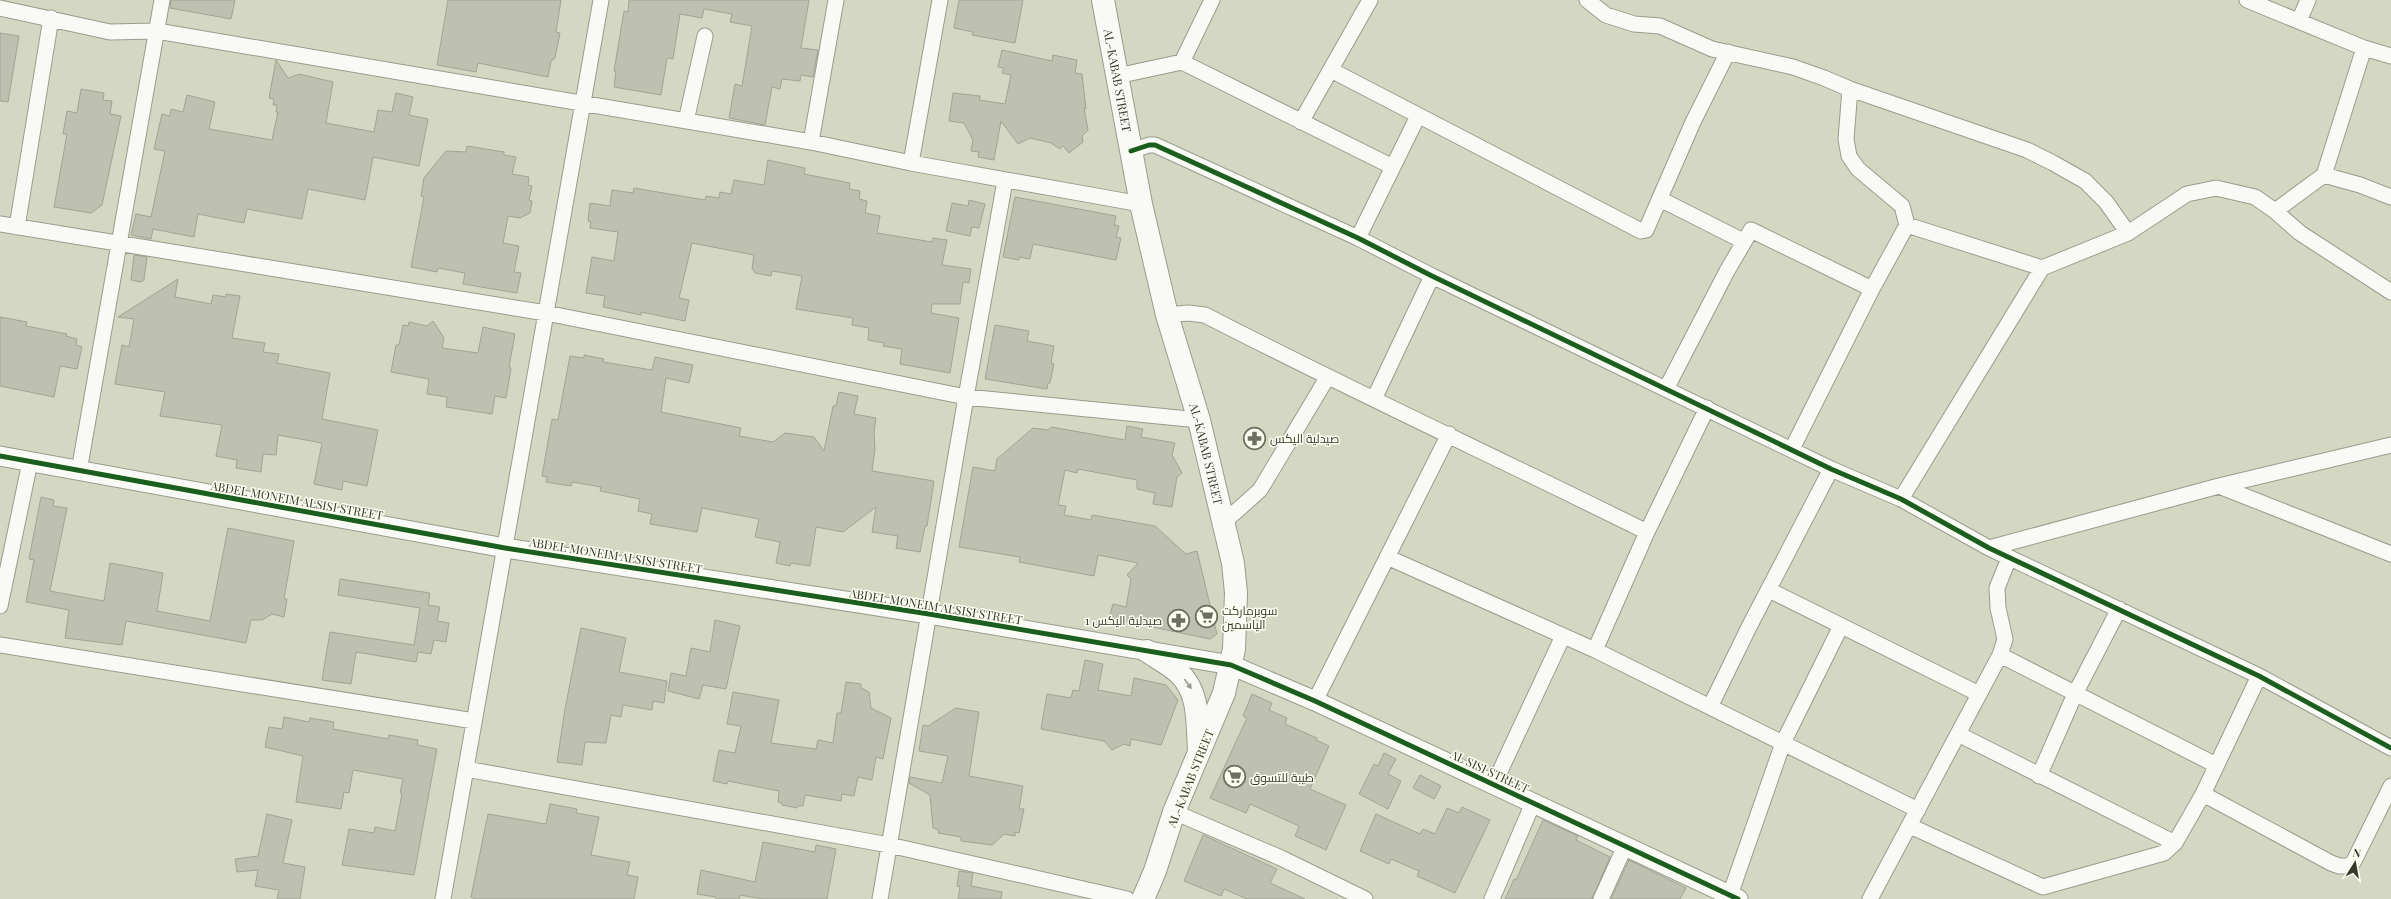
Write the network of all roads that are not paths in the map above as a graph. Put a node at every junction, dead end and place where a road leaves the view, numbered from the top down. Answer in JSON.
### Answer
{"nodes":[{"id":1,"x":162,"y":0,"type":"edge"},
{"id":2,"x":601,"y":0,"type":"edge"},
{"id":3,"x":836,"y":0,"type":"edge"},
{"id":4,"x":940,"y":0,"type":"edge"},
{"id":5,"x":1103,"y":0,"type":"edge"},
{"id":6,"x":1212,"y":0,"type":"edge"},
{"id":7,"x":1370,"y":0,"type":"edge"},
{"id":8,"x":1587,"y":0,"type":"edge"},
{"id":9,"x":2247,"y":0,"type":"edge"},
{"id":10,"x":2308,"y":0,"type":"edge"},
{"id":11,"x":0,"y":8,"type":"edge"},
{"id":12,"x":51,"y":18,"type":"junction"},
{"id":13,"x":2299,"y":22,"type":"junction"},
{"id":14,"x":157,"y":30,"type":"junction"},
{"id":15,"x":705,"y":36,"type":"dead end"},
{"id":16,"x":2364,"y":48,"type":"junction"},
{"id":17,"x":1728,"y":52,"type":"junction"},
{"id":18,"x":2391,"y":56,"type":"edge"},
{"id":19,"x":1182,"y":62,"type":"junction"},
{"id":20,"x":1331,"y":70,"type":"junction"},
{"id":21,"x":1118,"y":76,"type":"junction"},
{"id":22,"x":1850,"y":89,"type":"junction"},
{"id":23,"x":583,"y":103,"type":"junction"},
{"id":24,"x":1418,"y":116,"type":"junction"},
{"id":25,"x":686,"y":121,"type":"junction"},
{"id":26,"x":1301,"y":122,"type":"junction"},
{"id":27,"x":811,"y":142,"type":"junction"},
{"id":28,"x":1131,"y":151,"type":"junction"},
{"id":29,"x":911,"y":164,"type":"junction"},
{"id":30,"x":1393,"y":167,"type":"junction"},
{"id":31,"x":2324,"y":175,"type":"junction"},
{"id":32,"x":1005,"y":181,"type":"junction"},
{"id":33,"x":2391,"y":197,"type":"edge"},
{"id":34,"x":1660,"y":199,"type":"junction"},
{"id":35,"x":1141,"y":204,"type":"junction"},
{"id":36,"x":2275,"y":211,"type":"junction"},
{"id":37,"x":0,"y":224,"type":"edge"},
{"id":38,"x":1907,"y":225,"type":"junction"},
{"id":39,"x":17,"y":227,"type":"junction"},
{"id":40,"x":2128,"y":233,"type":"junction"},
{"id":41,"x":1358,"y":238,"type":"junction"},
{"id":42,"x":1743,"y":241,"type":"junction"},
{"id":43,"x":119,"y":244,"type":"junction"},
{"id":44,"x":2042,"y":268,"type":"junction"},
{"id":45,"x":1432,"y":276,"type":"junction"},
{"id":46,"x":1872,"y":289,"type":"junction"},
{"id":47,"x":2391,"y":292,"type":"edge"},
{"id":48,"x":546,"y":313,"type":"junction"},
{"id":49,"x":1167,"y":316,"type":"junction"},
{"id":50,"x":1327,"y":378,"type":"junction"},
{"id":51,"x":1666,"y":388,"type":"junction"},
{"id":52,"x":966,"y":397,"type":"junction"},
{"id":53,"x":1374,"y":399,"type":"junction"},
{"id":54,"x":1707,"y":408,"type":"junction"},
{"id":55,"x":1199,"y":420,"type":"junction"},
{"id":56,"x":1449,"y":434,"type":"junction"},
{"id":57,"x":2391,"y":445,"type":"edge"},
{"id":58,"x":1792,"y":449,"type":"junction"},
{"id":59,"x":0,"y":456,"type":"edge"},
{"id":60,"x":30,"y":462,"type":"junction"},
{"id":61,"x":1831,"y":469,"type":"junction"},
{"id":62,"x":79,"y":471,"type":"junction"},
{"id":63,"x":2219,"y":486,"type":"junction"},
{"id":64,"x":1902,"y":500,"type":"junction"},
{"id":65,"x":1223,"y":523,"type":"junction"},
{"id":66,"x":1647,"y":532,"type":"junction"},
{"id":67,"x":505,"y":548,"type":"junction"},
{"id":68,"x":1989,"y":548,"type":"junction"},
{"id":69,"x":2391,"y":554,"type":"edge"},
{"id":70,"x":1387,"y":556,"type":"junction"},
{"id":71,"x":2009,"y":558,"type":"junction"},
{"id":72,"x":1769,"y":590,"type":"junction"},
{"id":73,"x":0,"y":606,"type":"edge"},
{"id":74,"x":2119,"y":609,"type":"junction"},
{"id":75,"x":928,"y":614,"type":"junction"},
{"id":76,"x":1841,"y":626,"type":"junction"},
{"id":77,"x":1563,"y":636,"type":"junction"},
{"id":78,"x":0,"y":645,"type":"edge"},
{"id":79,"x":1595,"y":650,"type":"junction"},
{"id":80,"x":1147,"y":651,"type":"junction"},
{"id":81,"x":2000,"y":655,"type":"junction"},
{"id":82,"x":1231,"y":665,"type":"junction"},
{"id":83,"x":2259,"y":676,"type":"junction"},
{"id":84,"x":1979,"y":694,"type":"junction"},
{"id":85,"x":2075,"y":694,"type":"junction"},
{"id":86,"x":1315,"y":701,"type":"junction"},
{"id":87,"x":1710,"y":707,"type":"junction"},
{"id":88,"x":474,"y":721,"type":"junction"},
{"id":89,"x":1958,"y":734,"type":"junction"},
{"id":90,"x":1783,"y":743,"type":"junction"},
{"id":91,"x":2391,"y":748,"type":"edge"},
{"id":92,"x":1199,"y":754,"type":"junction"},
{"id":93,"x":2216,"y":765,"type":"junction"},
{"id":94,"x":466,"y":769,"type":"junction"},
{"id":95,"x":2039,"y":776,"type":"junction"},
{"id":96,"x":1494,"y":784,"type":"junction"},
{"id":97,"x":2391,"y":786,"type":"edge"},
{"id":98,"x":2203,"y":794,"type":"junction"},
{"id":99,"x":1533,"y":803,"type":"junction"},
{"id":100,"x":1918,"y":810,"type":"junction"},
{"id":101,"x":1174,"y":812,"type":"junction"},
{"id":102,"x":1910,"y":826,"type":"junction"},
{"id":103,"x":2175,"y":843,"type":"junction"},
{"id":104,"x":889,"y":845,"type":"junction"},
{"id":105,"x":1625,"y":846,"type":"junction"},
{"id":106,"x":1734,"y":897,"type":"edge"},
{"id":107,"x":443,"y":899,"type":"edge"},
{"id":108,"x":880,"y":899,"type":"edge"},
{"id":109,"x":1127,"y":899,"type":"edge"},
{"id":110,"x":1143,"y":899,"type":"edge"},
{"id":111,"x":1365,"y":899,"type":"edge"},
{"id":112,"x":1492,"y":899,"type":"edge"},
{"id":113,"x":1601,"y":899,"type":"edge"},
{"id":114,"x":1870,"y":899,"type":"edge"}],
"edges":[{"from":1,"to":14,"type":"street"},
{"from":2,"to":23,"type":"street"},
{"from":3,"to":27,"type":"street"},
{"from":4,"to":29,"type":"street"},
{"from":5,"to":21,"type":"main road","name":"AL-KABAB STREET"},
{"from":6,"to":19,"type":"street"},
{"from":7,"to":20,"type":"street"},
{"from":8,"to":17,"type":"street"},
{"from":9,"to":13,"type":"street"},
{"from":10,"to":13,"type":"street"},
{"from":11,"to":12,"type":"street"},
{"from":12,"to":14,"type":"street"},
{"from":12,"to":39,"type":"street"},
{"from":13,"to":16,"type":"street"},
{"from":14,"to":23,"type":"street"},
{"from":14,"to":43,"type":"street"},
{"from":15,"to":25,"type":"street"},
{"from":16,"to":18,"type":"street"},
{"from":16,"to":31,"type":"street"},
{"from":17,"to":22,"type":"street"},
{"from":17,"to":34,"type":"street"},
{"from":19,"to":21,"type":"street"},
{"from":19,"to":26,"type":"street"},
{"from":20,"to":24,"type":"street"},
{"from":20,"to":26,"type":"street"},
{"from":21,"to":28,"type":"main road","name":"AL-KABAB STREET"},
{"from":22,"to":38,"type":"street"},
{"from":22,"to":40,"type":"street"},
{"from":23,"to":25,"type":"street"},
{"from":23,"to":48,"type":"street"},
{"from":24,"to":30,"type":"street"},
{"from":24,"to":34,"type":"street"},
{"from":25,"to":27,"type":"street"},
{"from":26,"to":30,"type":"street"},
{"from":27,"to":29,"type":"street"},
{"from":28,"to":35,"type":"main road","name":"AL-KABAB STREET"},
{"from":28,"to":41,"type":"street"},
{"from":29,"to":32,"type":"street"},
{"from":30,"to":41,"type":"street"},
{"from":31,"to":33,"type":"street"},
{"from":31,"to":36,"type":"street"},
{"from":32,"to":35,"type":"street"},
{"from":32,"to":52,"type":"street"},
{"from":34,"to":42,"type":"street"},
{"from":35,"to":49,"type":"main road","name":"AL-KABAB STREET"},
{"from":36,"to":40,"type":"street"},
{"from":36,"to":47,"type":"street"},
{"from":37,"to":39,"type":"street"},
{"from":38,"to":44,"type":"street"},
{"from":38,"to":46,"type":"street"},
{"from":39,"to":43,"type":"street"},
{"from":40,"to":44,"type":"street"},
{"from":41,"to":45,"type":"street"},
{"from":42,"to":46,"type":"street"},
{"from":42,"to":51,"type":"street"},
{"from":43,"to":48,"type":"street"},
{"from":43,"to":62,"type":"street"},
{"from":44,"to":64,"type":"street"},
{"from":45,"to":51,"type":"street"},
{"from":45,"to":53,"type":"street"},
{"from":46,"to":58,"type":"street"},
{"from":48,"to":52,"type":"street"},
{"from":48,"to":67,"type":"street"},
{"from":49,"to":50,"type":"street"},
{"from":49,"to":55,"type":"main road","name":"AL-KABAB STREET"},
{"from":50,"to":53,"type":"street"},
{"from":50,"to":65,"type":"street"},
{"from":51,"to":54,"type":"street"},
{"from":52,"to":55,"type":"street"},
{"from":52,"to":75,"type":"street"},
{"from":53,"to":56,"type":"street"},
{"from":54,"to":58,"type":"street"},
{"from":54,"to":66,"type":"street"},
{"from":55,"to":65,"type":"main road","name":"AL-KABAB STREET"},
{"from":56,"to":66,"type":"street"},
{"from":56,"to":70,"type":"street"},
{"from":57,"to":63,"type":"street"},
{"from":58,"to":61,"type":"street"},
{"from":59,"to":60,"type":"street","name":"ABDEL MONEIM ALSISI STREET"},
{"from":60,"to":62,"type":"street","name":"ABDEL MONEIM ALSISI STREET"},
{"from":60,"to":73,"type":"street"},
{"from":61,"to":64,"type":"street"},
{"from":61,"to":72,"type":"street"},
{"from":62,"to":67,"type":"street","name":"ABDEL MONEIM ALSISI STREET"},
{"from":63,"to":68,"type":"street"},
{"from":63,"to":69,"type":"street"},
{"from":64,"to":68,"type":"street"},
{"from":65,"to":82,"type":"main road","name":"AL-KABAB STREET"},
{"from":66,"to":79,"type":"street"},
{"from":67,"to":75,"type":"street","name":"ABDEL MONEIM ALSISI STREET"},
{"from":67,"to":88,"type":"street"},
{"from":68,"to":71,"type":"street"},
{"from":70,"to":77,"type":"street"},
{"from":70,"to":86,"type":"street"},
{"from":71,"to":74,"type":"street"},
{"from":71,"to":81,"type":"street"},
{"from":72,"to":76,"type":"street"},
{"from":72,"to":87,"type":"street"},
{"from":74,"to":83,"type":"street"},
{"from":74,"to":85,"type":"street"},
{"from":75,"to":80,"type":"street","name":"ABDEL MONEIM ALSISI STREET"},
{"from":75,"to":104,"type":"street"},
{"from":76,"to":84,"type":"street"},
{"from":76,"to":90,"type":"street"},
{"from":77,"to":79,"type":"street"},
{"from":77,"to":96,"type":"street"},
{"from":78,"to":88,"type":"street"},
{"from":79,"to":87,"type":"street"},
{"from":80,"to":82,"type":"street","name":"ABDEL MONEIM ALSISI STREET"},
{"from":80,"to":92,"type":"main road","one_way":true},
{"from":81,"to":84,"type":"street"},
{"from":81,"to":85,"type":"street"},
{"from":82,"to":86,"type":"street","name":"AL SISI STREET"},
{"from":82,"to":92,"type":"main road","name":"AL-KABAB STREET"},
{"from":83,"to":91,"type":"street"},
{"from":83,"to":93,"type":"street"},
{"from":84,"to":89,"type":"street"},
{"from":85,"to":93,"type":"street"},
{"from":85,"to":95,"type":"street"},
{"from":86,"to":96,"type":"street","name":"AL SISI STREET"},
{"from":87,"to":90,"type":"street"},
{"from":88,"to":94,"type":"street"},
{"from":89,"to":95,"type":"street"},
{"from":89,"to":100,"type":"street"},
{"from":90,"to":100,"type":"street"},
{"from":90,"to":106,"type":"street"},
{"from":92,"to":101,"type":"main road","name":"AL-KABAB STREET"},
{"from":93,"to":98,"type":"street"},
{"from":94,"to":104,"type":"street"},
{"from":94,"to":107,"type":"street"},
{"from":95,"to":103,"type":"street"},
{"from":96,"to":99,"type":"street","name":"AL SISI STREET"},
{"from":97,"to":98,"type":"street"},
{"from":98,"to":103,"type":"street"},
{"from":99,"to":105,"type":"street","name":"AL SISI STREET"},
{"from":99,"to":112,"type":"street"},
{"from":100,"to":102,"type":"street"},
{"from":101,"to":110,"type":"main road","name":"AL-KABAB STREET"},
{"from":101,"to":111,"type":"street"},
{"from":102,"to":103,"type":"street"},
{"from":102,"to":114,"type":"street"},
{"from":104,"to":108,"type":"street"},
{"from":104,"to":109,"type":"street"},
{"from":105,"to":106,"type":"street","name":"AL SISI STREET"},
{"from":105,"to":113,"type":"street"}]}
